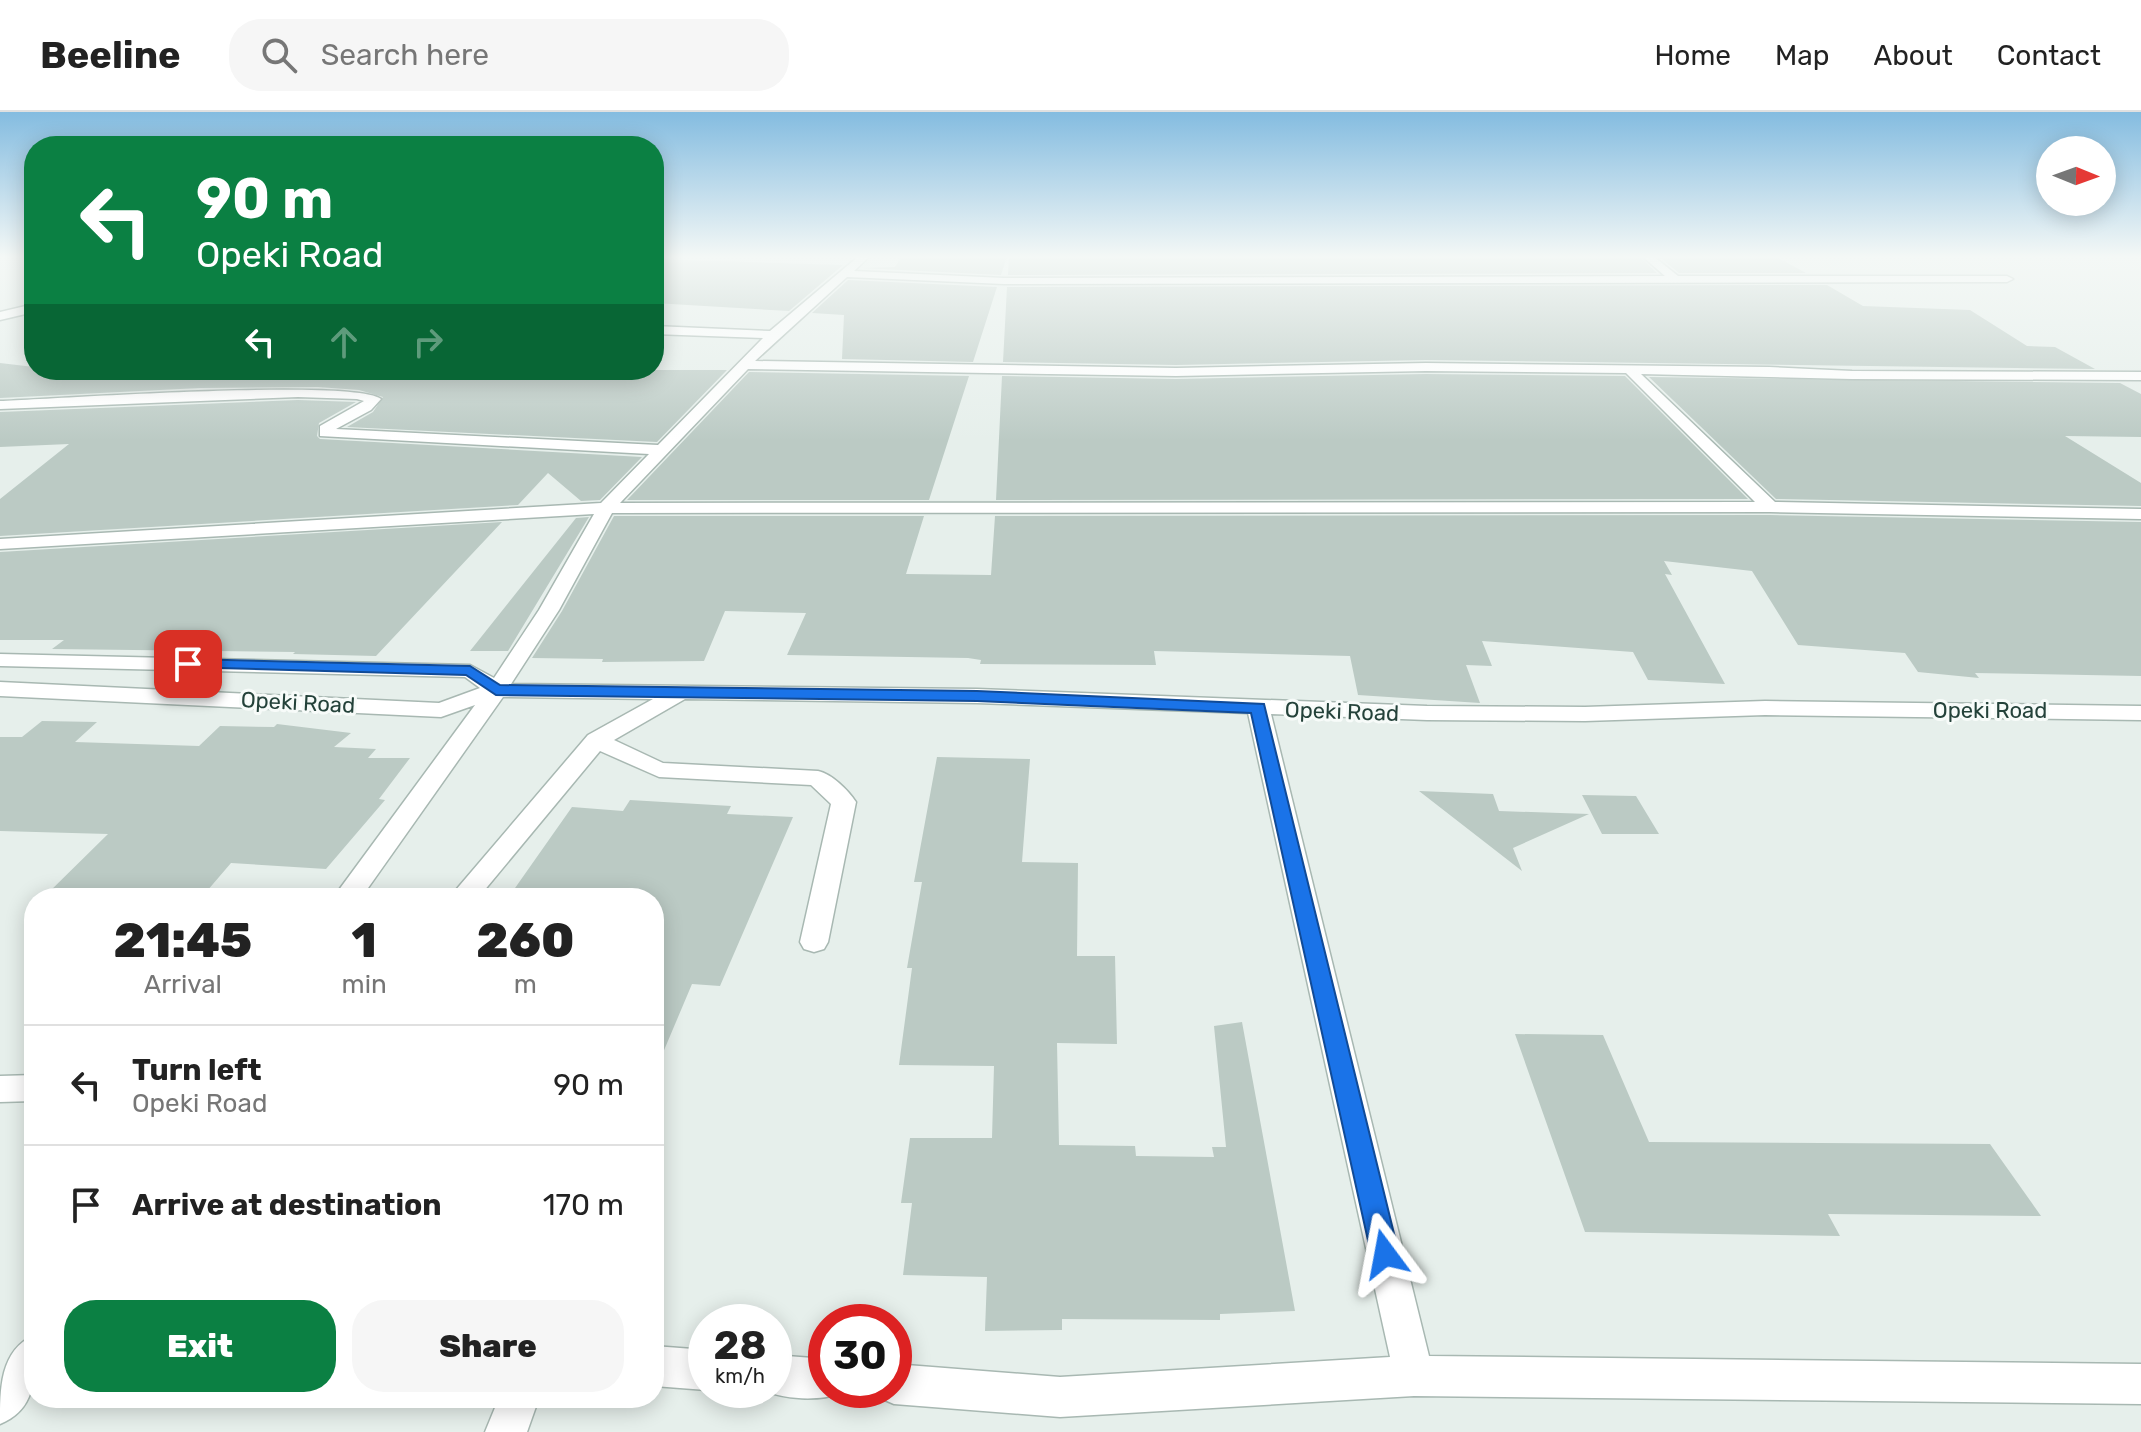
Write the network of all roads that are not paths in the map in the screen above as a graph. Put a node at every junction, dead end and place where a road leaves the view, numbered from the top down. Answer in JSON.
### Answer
{"nodes":[{"id":1,"x":793,"y":318,"type":"edge"},
{"id":2,"x":664,"y":330,"type":"edge"},
{"id":3,"x":773,"y":335,"type":"junction"},
{"id":4,"x":745,"y":365,"type":"junction"},
{"id":5,"x":1629,"y":369,"type":"junction"},
{"id":6,"x":2141,"y":376,"type":"edge"},
{"id":7,"x":0,"y":405,"type":"edge"},
{"id":8,"x":663,"y":450,"type":"junction"},
{"id":9,"x":1770,"y":507,"type":"junction"},
{"id":10,"x":606,"y":508,"type":"junction"},
{"id":11,"x":2141,"y":514,"type":"edge"},
{"id":12,"x":0,"y":544,"type":"edge"},
{"id":13,"x":0,"y":660,"type":"edge"},
{"id":14,"x":125,"y":663,"type":"junction"},
{"id":15,"x":0,"y":689,"type":"edge"},
{"id":16,"x":496,"y":690,"type":"junction"},
{"id":17,"x":82,"y":691,"type":"junction"},
{"id":18,"x":683,"y":691,"type":"junction"},
{"id":19,"x":1258,"y":708,"type":"junction"},
{"id":20,"x":2141,"y":713,"type":"edge"},
{"id":21,"x":596,"y":740,"type":"junction"},
{"id":22,"x":354,"y":888,"type":"edge"},
{"id":23,"x":471,"y":888,"type":"edge"},
{"id":24,"x":814,"y":942,"type":"dead end"},
{"id":25,"x":24,"y":1088,"type":"edge"},
{"id":26,"x":0,"y":1089,"type":"edge"},
{"id":27,"x":664,"y":1367,"type":"edge"},
{"id":28,"x":24,"y":1369,"type":"edge"},
{"id":29,"x":688,"y":1369,"type":"edge"},
{"id":30,"x":1414,"y":1376,"type":"junction"},
{"id":31,"x":2141,"y":1384,"type":"edge"},
{"id":32,"x":912,"y":1385,"type":"edge"},
{"id":33,"x":0,"y":1404,"type":"edge"},
{"id":34,"x":515,"y":1408,"type":"edge"},
{"id":35,"x":506,"y":1432,"type":"edge"}],
"edges":[{"from":1,"to":3,"type":"street"},
{"from":2,"to":3,"type":"street"},
{"from":3,"to":4,"type":"street"},
{"from":4,"to":5,"type":"street"},
{"from":4,"to":8,"type":"street"},
{"from":5,"to":6,"type":"street"},
{"from":5,"to":9,"type":"street"},
{"from":7,"to":8,"type":"street"},
{"from":8,"to":10,"type":"street"},
{"from":9,"to":10,"type":"street"},
{"from":9,"to":11,"type":"street"},
{"from":10,"to":12,"type":"street"},
{"from":10,"to":16,"type":"street"},
{"from":13,"to":14,"type":"street","name":"Opeki Road"},
{"from":14,"to":16,"type":"street","name":"Opeki Road"},
{"from":14,"to":17,"type":"street"},
{"from":15,"to":17,"type":"street","name":"Opeki Road"},
{"from":16,"to":17,"type":"street","name":"Opeki Road"},
{"from":16,"to":18,"type":"street","name":"Opeki Road"},
{"from":16,"to":22,"type":"street"},
{"from":18,"to":19,"type":"street","name":"Opeki Road"},
{"from":18,"to":21,"type":"street"},
{"from":19,"to":20,"type":"street","name":"Opeki Road"},
{"from":19,"to":30,"type":"street"},
{"from":21,"to":23,"type":"street"},
{"from":21,"to":24,"type":"street"},
{"from":25,"to":26,"type":"street"},
{"from":27,"to":29,"type":"street"},
{"from":28,"to":33,"type":"street"},
{"from":30,"to":31,"type":"street"},
{"from":30,"to":32,"type":"street"},
{"from":34,"to":35,"type":"street"}]}
